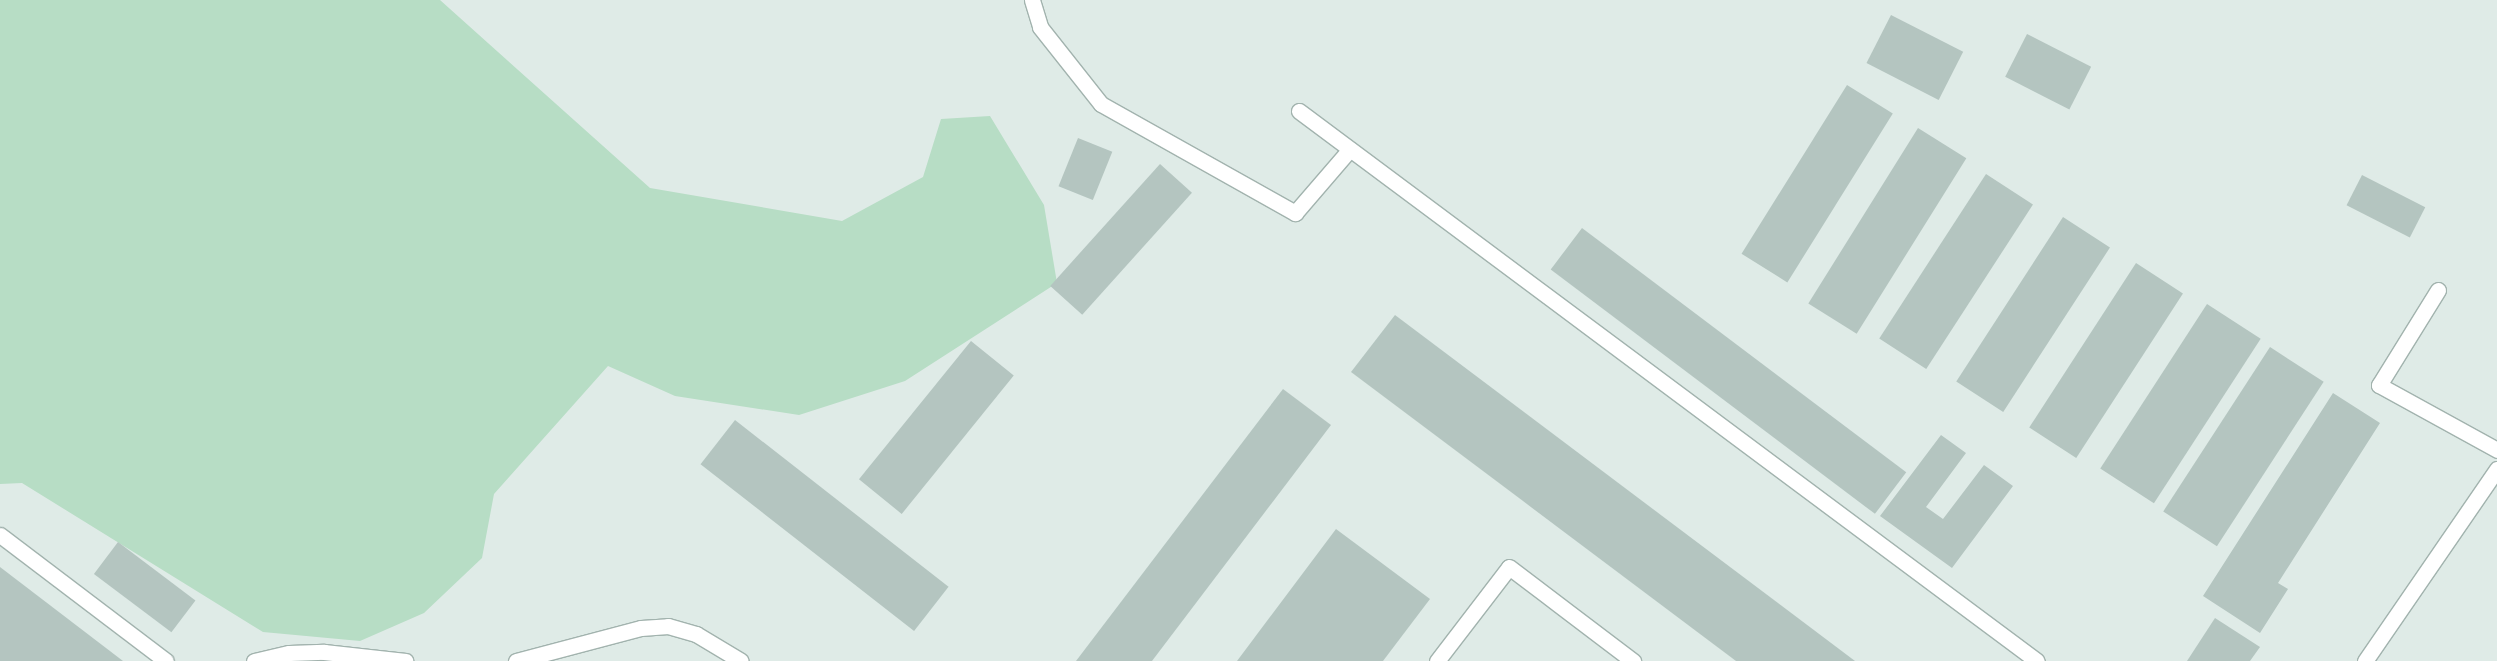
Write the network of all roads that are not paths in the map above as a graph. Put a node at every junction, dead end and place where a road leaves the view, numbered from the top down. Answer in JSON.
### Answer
{"nodes":[{"id":1,"x":1032,"y":0,"type":"edge"},
{"id":2,"x":1299,"y":111,"type":"dead end"},
{"id":3,"x":1350,"y":149,"type":"junction"},
{"id":4,"x":2438,"y":290,"type":"dead end"},
{"id":5,"x":2497,"y":450,"type":"edge"},
{"id":6,"x":2497,"y":469,"type":"edge"},
{"id":7,"x":0,"y":535,"type":"edge"},
{"id":8,"x":166,"y":661,"type":"edge"},
{"id":9,"x":254,"y":661,"type":"edge"},
{"id":10,"x":406,"y":661,"type":"edge"},
{"id":11,"x":516,"y":661,"type":"edge"},
{"id":12,"x":741,"y":661,"type":"edge"},
{"id":13,"x":1437,"y":661,"type":"edge"},
{"id":14,"x":1633,"y":661,"type":"edge"},
{"id":15,"x":2036,"y":661,"type":"edge"},
{"id":16,"x":2365,"y":661,"type":"edge"}],
"edges":[{"from":1,"to":3,"type":"lane"},
{"from":2,"to":3,"type":"lane"},
{"from":3,"to":15,"type":"lane"},
{"from":4,"to":5,"type":"lane"},
{"from":6,"to":16,"type":"lane"},
{"from":7,"to":8,"type":"lane"},
{"from":9,"to":10,"type":"lane"},
{"from":11,"to":12,"type":"lane"},
{"from":13,"to":14,"type":"lane"}]}
